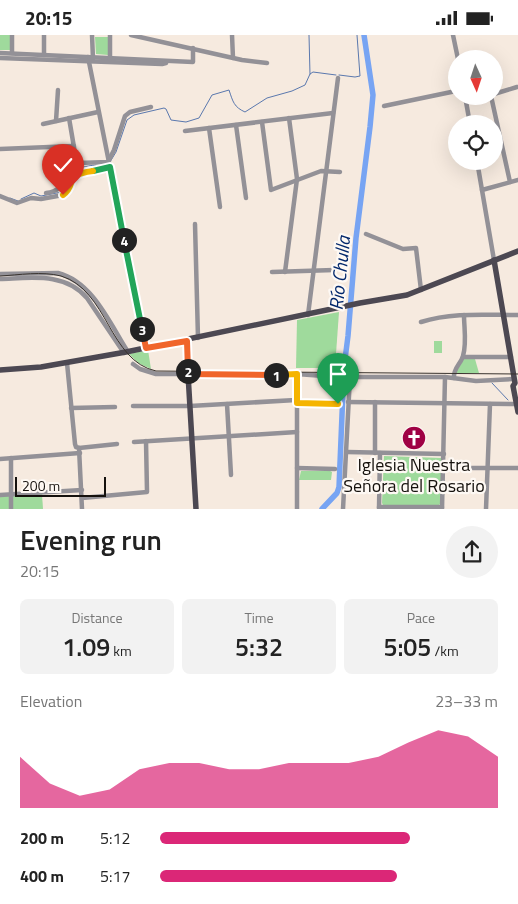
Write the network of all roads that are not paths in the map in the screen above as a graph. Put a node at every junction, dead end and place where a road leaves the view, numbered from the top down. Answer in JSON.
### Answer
{"nodes":[{"id":1,"x":12,"y":35,"type":"edge"},
{"id":2,"x":44,"y":35,"type":"edge"},
{"id":3,"x":92,"y":35,"type":"edge"},
{"id":4,"x":110,"y":35,"type":"edge"},
{"id":5,"x":131,"y":35,"type":"edge"},
{"id":6,"x":232,"y":35,"type":"edge"},
{"id":7,"x":453,"y":35,"type":"edge"},
{"id":8,"x":193,"y":48,"type":"junction"},
{"id":9,"x":456,"y":50,"type":"edge"},
{"id":10,"x":0,"y":53,"type":"edge"},
{"id":11,"x":12,"y":53,"type":"junction"},
{"id":12,"x":44,"y":56,"type":"junction"},
{"id":13,"x":0,"y":58,"type":"edge"},
{"id":14,"x":233,"y":58,"type":"junction"},
{"id":15,"x":91,"y":59,"type":"junction"},
{"id":16,"x":110,"y":60,"type":"junction"},
{"id":17,"x":267,"y":63,"type":"dead end"},
{"id":18,"x":338,"y":78,"type":"dead end"},
{"id":19,"x":517,"y":87,"type":"edge"},
{"id":20,"x":58,"y":90,"type":"dead end"},
{"id":21,"x":503,"y":91,"type":"edge"},
{"id":22,"x":448,"y":93,"type":"edge"},
{"id":23,"x":494,"y":105,"type":"edge"},
{"id":24,"x":384,"y":106,"type":"dead end"},
{"id":25,"x":151,"y":107,"type":"dead end"},
{"id":26,"x":98,"y":112,"type":"junction"},
{"id":27,"x":333,"y":113,"type":"junction"},
{"id":28,"x":69,"y":119,"type":"junction"},
{"id":29,"x":289,"y":119,"type":"junction"},
{"id":30,"x":56,"y":121,"type":"junction"},
{"id":31,"x":262,"y":122,"type":"junction"},
{"id":32,"x":43,"y":125,"type":"dead end"},
{"id":33,"x":236,"y":125,"type":"junction"},
{"id":34,"x":209,"y":129,"type":"junction"},
{"id":35,"x":185,"y":131,"type":"dead end"},
{"id":36,"x":74,"y":146,"type":"junction"},
{"id":37,"x":0,"y":149,"type":"edge"},
{"id":38,"x":79,"y":163,"type":"junction"},
{"id":39,"x":109,"y":164,"type":"junction"},
{"id":40,"x":479,"y":170,"type":"edge"},
{"id":41,"x":325,"y":171,"type":"junction"},
{"id":42,"x":340,"y":172,"type":"dead end"},
{"id":43,"x":297,"y":179,"type":"junction"},
{"id":44,"x":518,"y":180,"type":"edge"},
{"id":45,"x":510,"y":182,"type":"junction"},
{"id":46,"x":482,"y":190,"type":"junction"},
{"id":47,"x":46,"y":193,"type":"dead end"},
{"id":48,"x":0,"y":196,"type":"edge"},
{"id":49,"x":246,"y":198,"type":"dead end"},
{"id":50,"x":220,"y":207,"type":"dead end"},
{"id":51,"x":194,"y":224,"type":"dead end"},
{"id":52,"x":366,"y":234,"type":"dead end"},
{"id":53,"x":518,"y":251,"type":"edge"},
{"id":54,"x":494,"y":260,"type":"junction"},
{"id":55,"x":313,"y":271,"type":"junction"},
{"id":56,"x":334,"y":271,"type":"dead end"},
{"id":57,"x":272,"y":272,"type":"dead end"},
{"id":58,"x":285,"y":272,"type":"junction"},
{"id":59,"x":0,"y":274,"type":"edge"},
{"id":60,"x":0,"y":279,"type":"edge"},
{"id":61,"x":420,"y":291,"type":"junction"},
{"id":62,"x":308,"y":315,"type":"junction"},
{"id":63,"x":464,"y":315,"type":"junction"},
{"id":64,"x":504,"y":315,"type":"junction"},
{"id":65,"x":518,"y":315,"type":"edge"},
{"id":66,"x":421,"y":323,"type":"dead end"},
{"id":67,"x":198,"y":338,"type":"junction"},
{"id":68,"x":187,"y":341,"type":"junction"},
{"id":69,"x":146,"y":348,"type":"junction"},
{"id":70,"x":126,"y":352,"type":"junction"},
{"id":71,"x":463,"y":357,"type":"junction"},
{"id":72,"x":513,"y":357,"type":"junction"},
{"id":73,"x":67,"y":363,"type":"junction"},
{"id":74,"x":133,"y":364,"type":"dead end"},
{"id":75,"x":0,"y":370,"type":"edge"},
{"id":76,"x":188,"y":372,"type":"junction"},
{"id":77,"x":297,"y":374,"type":"junction"},
{"id":78,"x":337,"y":377,"type":"dead end"},
{"id":79,"x":445,"y":377,"type":"junction"},
{"id":80,"x":454,"y":378,"type":"junction"},
{"id":81,"x":515,"y":381,"type":"junction"},
{"id":82,"x":518,"y":390,"type":"edge"},
{"id":83,"x":296,"y":402,"type":"junction"},
{"id":84,"x":348,"y":402,"type":"junction"},
{"id":85,"x":375,"y":402,"type":"junction"},
{"id":86,"x":445,"y":403,"type":"junction"},
{"id":87,"x":227,"y":404,"type":"junction"},
{"id":88,"x":338,"y":404,"type":"dead end"},
{"id":89,"x":490,"y":404,"type":"junction"},
{"id":90,"x":517,"y":404,"type":"edge"},
{"id":91,"x":190,"y":406,"type":"junction"},
{"id":92,"x":115,"y":407,"type":"dead end"},
{"id":93,"x":132,"y":407,"type":"dead end"},
{"id":94,"x":71,"y":408,"type":"junction"},
{"id":95,"x":518,"y":412,"type":"edge"},
{"id":96,"x":297,"y":431,"type":"junction"},
{"id":97,"x":229,"y":435,"type":"junction"},
{"id":98,"x":192,"y":438,"type":"junction"},
{"id":99,"x":146,"y":441,"type":"junction"},
{"id":100,"x":134,"y":442,"type":"dead end"},
{"id":101,"x":117,"y":444,"type":"dead end"},
{"id":102,"x":80,"y":450,"type":"junction"},
{"id":103,"x":347,"y":452,"type":"junction"},
{"id":104,"x":378,"y":453,"type":"junction"},
{"id":105,"x":444,"y":454,"type":"junction"},
{"id":106,"x":11,"y":458,"type":"junction"},
{"id":107,"x":0,"y":459,"type":"edge"},
{"id":108,"x":297,"y":468,"type":"junction"},
{"id":109,"x":444,"y":468,"type":"junction"},
{"id":110,"x":487,"y":468,"type":"junction"},
{"id":111,"x":518,"y":468,"type":"edge"},
{"id":112,"x":335,"y":469,"type":"dead end"},
{"id":113,"x":231,"y":475,"type":"dead end"},
{"id":114,"x":82,"y":490,"type":"junction"},
{"id":115,"x":11,"y":494,"type":"junction"},
{"id":116,"x":0,"y":495,"type":"edge"},
{"id":117,"x":82,"y":498,"type":"junction"},
{"id":118,"x":379,"y":508,"type":"edge"},
{"id":119,"x":442,"y":508,"type":"edge"},
{"id":120,"x":11,"y":509,"type":"edge"},
{"id":121,"x":82,"y":509,"type":"edge"},
{"id":122,"x":196,"y":509,"type":"edge"},
{"id":123,"x":297,"y":509,"type":"edge"},
{"id":124,"x":343,"y":509,"type":"edge"},
{"id":125,"x":486,"y":509,"type":"edge"}],
"edges":[{"from":1,"to":11,"type":"street"},
{"from":2,"to":12,"type":"street"},
{"from":3,"to":15,"type":"street"},
{"from":4,"to":16,"type":"street"},
{"from":5,"to":8,"type":"street"},
{"from":6,"to":14,"type":"street"},
{"from":7,"to":9,"type":"street"},
{"from":8,"to":14,"type":"street"},
{"from":8,"to":16,"type":"street"},
{"from":10,"to":11,"type":"street"},
{"from":11,"to":12,"type":"street"},
{"from":12,"to":13,"type":"street"},
{"from":12,"to":15,"type":"street"},
{"from":14,"to":17,"type":"street"},
{"from":15,"to":16,"type":"street"},
{"from":15,"to":26,"type":"street"},
{"from":18,"to":27,"type":"street"},
{"from":19,"to":21,"type":"street"},
{"from":20,"to":30,"type":"street"},
{"from":22,"to":24,"type":"street"},
{"from":23,"to":45,"type":"street"},
{"from":25,"to":39,"type":"street"},
{"from":26,"to":28,"type":"street"},
{"from":26,"to":39,"type":"street"},
{"from":27,"to":29,"type":"street"},
{"from":27,"to":41,"type":"street"},
{"from":28,"to":30,"type":"street"},
{"from":28,"to":36,"type":"street"},
{"from":29,"to":31,"type":"street"},
{"from":29,"to":43,"type":"street"},
{"from":30,"to":32,"type":"street"},
{"from":31,"to":33,"type":"street"},
{"from":31,"to":43,"type":"street"},
{"from":33,"to":34,"type":"street"},
{"from":33,"to":49,"type":"street"},
{"from":34,"to":35,"type":"street"},
{"from":34,"to":50,"type":"street"},
{"from":36,"to":37,"type":"street"},
{"from":36,"to":38,"type":"street"},
{"from":38,"to":39,"type":"street"},
{"from":38,"to":47,"type":"street"},
{"from":39,"to":48,"type":"street"},
{"from":39,"to":69,"type":"street"},
{"from":40,"to":46,"type":"street"},
{"from":41,"to":42,"type":"street"},
{"from":41,"to":43,"type":"street"},
{"from":41,"to":55,"type":"street"},
{"from":43,"to":58,"type":"street"},
{"from":44,"to":45,"type":"street"},
{"from":45,"to":46,"type":"street"},
{"from":46,"to":54,"type":"street"},
{"from":51,"to":67,"type":"street"},
{"from":52,"to":61,"type":"street"},
{"from":53,"to":54,"type":"main road"},
{"from":54,"to":61,"type":"main road"},
{"from":54,"to":64,"type":"main road"},
{"from":55,"to":56,"type":"street"},
{"from":55,"to":58,"type":"street"},
{"from":55,"to":62,"type":"street"},
{"from":57,"to":58,"type":"street"},
{"from":59,"to":70,"type":"street"},
{"from":60,"to":70,"type":"street"},
{"from":61,"to":62,"type":"main road"},
{"from":62,"to":67,"type":"main road"},
{"from":63,"to":64,"type":"street"},
{"from":63,"to":66,"type":"street"},
{"from":63,"to":71,"type":"street"},
{"from":64,"to":65,"type":"street"},
{"from":64,"to":72,"type":"main road"},
{"from":67,"to":68,"type":"main road"},
{"from":68,"to":69,"type":"main road"},
{"from":68,"to":76,"type":"main road"},
{"from":69,"to":70,"type":"main road"},
{"from":70,"to":73,"type":"main road"},
{"from":71,"to":72,"type":"street"},
{"from":71,"to":80,"type":"street"},
{"from":72,"to":81,"type":"main road"},
{"from":73,"to":75,"type":"main road"},
{"from":73,"to":94,"type":"street"},
{"from":74,"to":76,"type":"street"},
{"from":76,"to":77,"type":"street"},
{"from":76,"to":91,"type":"main road"},
{"from":77,"to":78,"type":"street"},
{"from":77,"to":83,"type":"street"},
{"from":79,"to":80,"type":"street"},
{"from":79,"to":84,"type":"street"},
{"from":79,"to":86,"type":"street"},
{"from":80,"to":81,"type":"street"},
{"from":81,"to":82,"type":"main road"},
{"from":81,"to":90,"type":"main road"},
{"from":83,"to":87,"type":"street"},
{"from":83,"to":88,"type":"street"},
{"from":83,"to":96,"type":"street"},
{"from":84,"to":85,"type":"street"},
{"from":84,"to":103,"type":"street"},
{"from":85,"to":86,"type":"street"},
{"from":85,"to":104,"type":"street"},
{"from":86,"to":89,"type":"street"},
{"from":86,"to":105,"type":"street"},
{"from":87,"to":91,"type":"street"},
{"from":87,"to":97,"type":"street"},
{"from":89,"to":90,"type":"street"},
{"from":89,"to":110,"type":"street"},
{"from":90,"to":95,"type":"main road"},
{"from":91,"to":93,"type":"street"},
{"from":91,"to":98,"type":"main road"},
{"from":92,"to":94,"type":"street"},
{"from":94,"to":102,"type":"street"},
{"from":96,"to":97,"type":"street"},
{"from":96,"to":108,"type":"street"},
{"from":97,"to":98,"type":"street"},
{"from":97,"to":113,"type":"street"},
{"from":98,"to":99,"type":"street"},
{"from":98,"to":122,"type":"main road"},
{"from":99,"to":100,"type":"street"},
{"from":99,"to":117,"type":"street"},
{"from":101,"to":102,"type":"street"},
{"from":102,"to":106,"type":"street"},
{"from":102,"to":114,"type":"street"},
{"from":103,"to":104,"type":"street"},
{"from":103,"to":124,"type":"street"},
{"from":104,"to":105,"type":"street"},
{"from":104,"to":118,"type":"street"},
{"from":105,"to":109,"type":"street"},
{"from":106,"to":107,"type":"street"},
{"from":106,"to":115,"type":"street"},
{"from":108,"to":112,"type":"street"},
{"from":108,"to":123,"type":"street"},
{"from":109,"to":110,"type":"street"},
{"from":109,"to":119,"type":"street"},
{"from":110,"to":111,"type":"street"},
{"from":110,"to":125,"type":"street"},
{"from":114,"to":115,"type":"street"},
{"from":114,"to":117,"type":"street"},
{"from":115,"to":116,"type":"street"},
{"from":115,"to":120,"type":"street"},
{"from":117,"to":121,"type":"street"},
{"from":118,"to":119,"type":"street"}]}
